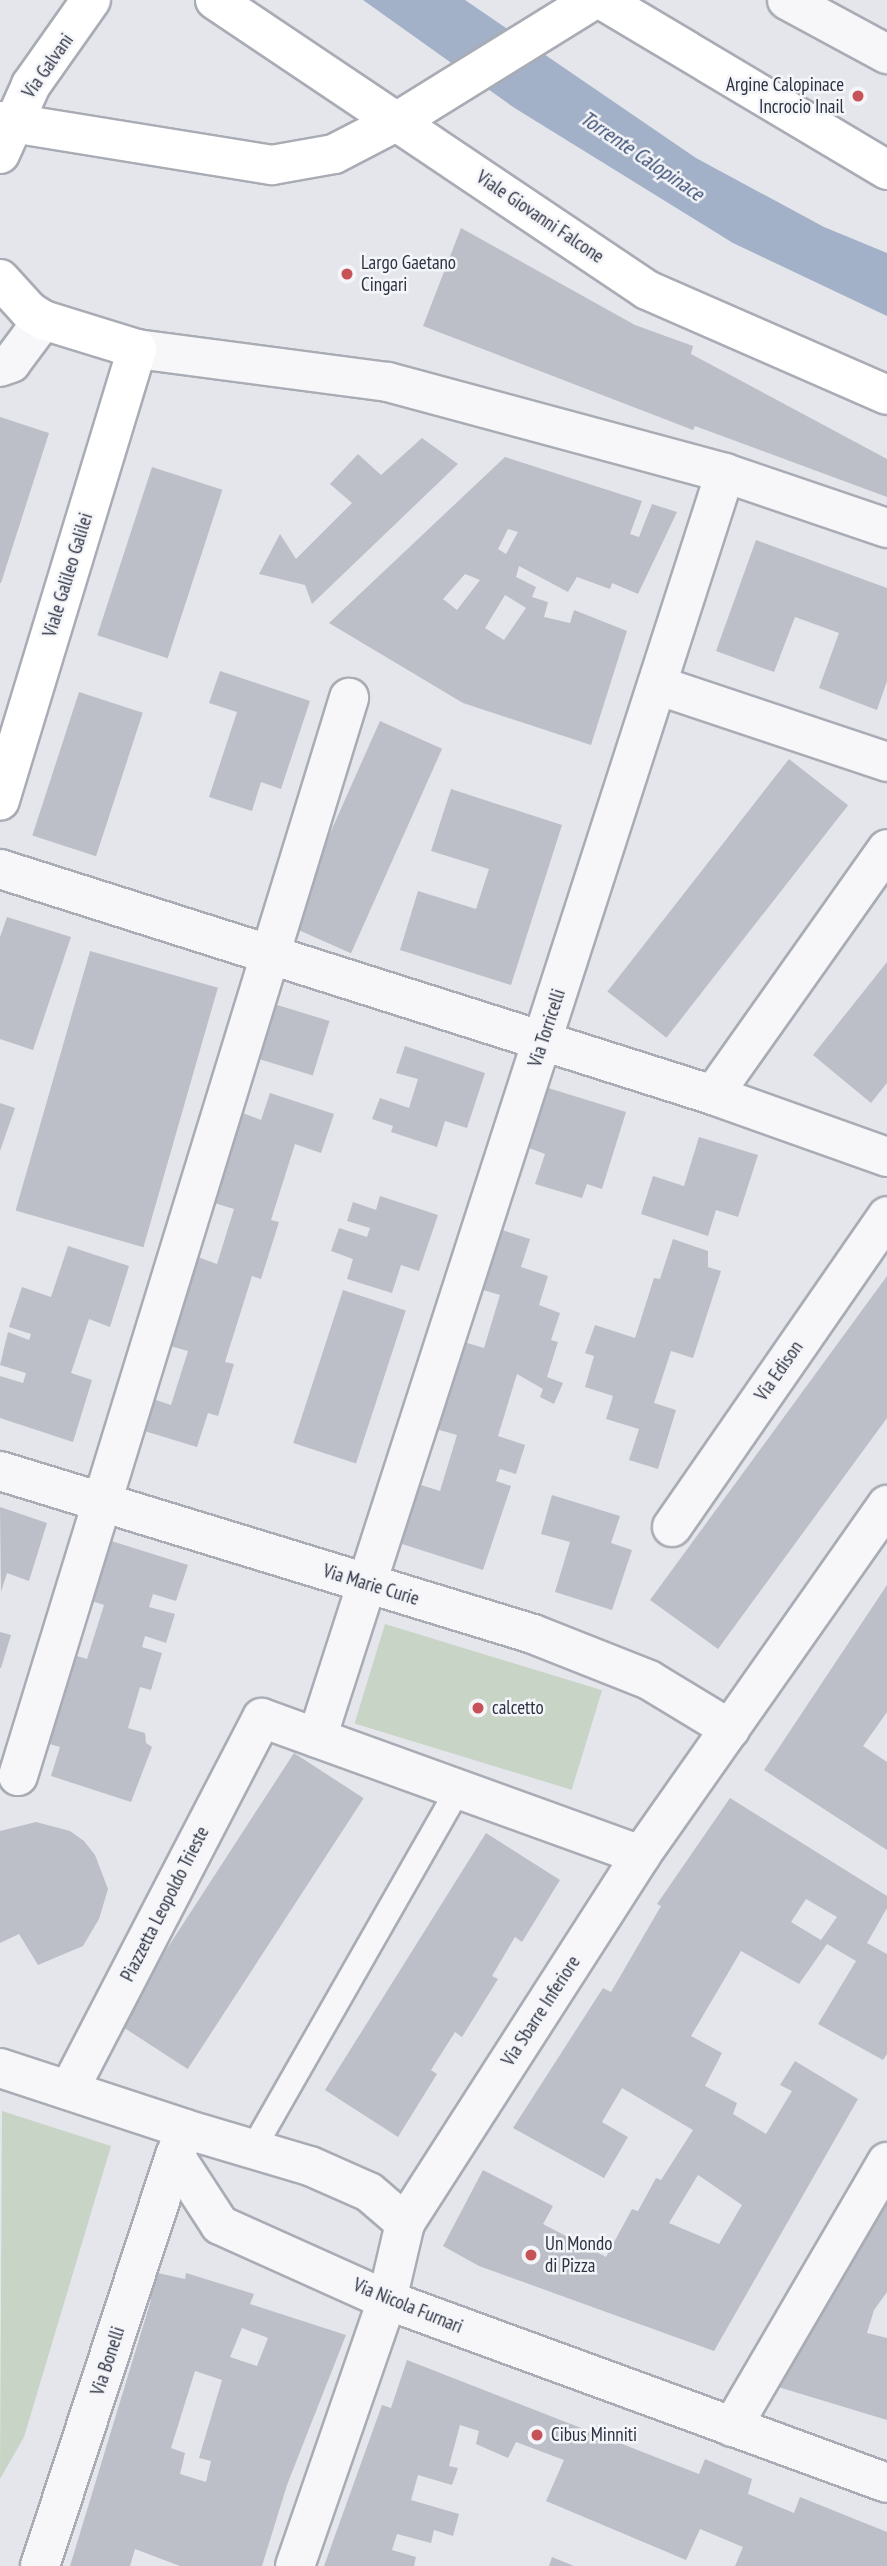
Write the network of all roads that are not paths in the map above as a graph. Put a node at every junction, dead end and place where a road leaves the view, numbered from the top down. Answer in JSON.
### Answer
{"nodes":[{"id":1,"x":91,"y":0,"type":"edge"},
{"id":2,"x":215,"y":0,"type":"edge"},
{"id":3,"x":593,"y":0,"type":"edge"},
{"id":4,"x":603,"y":0,"type":"edge"},
{"id":5,"x":787,"y":0,"type":"edge"},
{"id":6,"x":887,"y":54,"type":"edge"},
{"id":7,"x":398,"y":121,"type":"junction"},
{"id":8,"x":4,"y":132,"type":"edge"},
{"id":9,"x":887,"y":170,"type":"edge"},
{"id":10,"x":0,"y":279,"type":"edge"},
{"id":11,"x":43,"y":320,"type":"junction"},
{"id":12,"x":137,"y":349,"type":"junction"},
{"id":13,"x":0,"y":367,"type":"edge"},
{"id":14,"x":887,"y":395,"type":"edge"},
{"id":15,"x":725,"y":473,"type":"junction"},
{"id":16,"x":887,"y":528,"type":"edge"},
{"id":17,"x":657,"y":685,"type":"junction"},
{"id":18,"x":349,"y":698,"type":"dead end"},
{"id":19,"x":887,"y":762,"type":"edge"},
{"id":20,"x":0,"y":801,"type":"edge"},
{"id":21,"x":887,"y":849,"type":"edge"},
{"id":22,"x":0,"y":869,"type":"edge"},
{"id":23,"x":271,"y":955,"type":"junction"},
{"id":24,"x":542,"y":1042,"type":"junction"},
{"id":25,"x":713,"y":1095,"type":"junction"},
{"id":26,"x":887,"y":1157,"type":"edge"},
{"id":27,"x":887,"y":1216,"type":"edge"},
{"id":28,"x":0,"y":1471,"type":"edge"},
{"id":29,"x":102,"y":1503,"type":"junction"},
{"id":30,"x":887,"y":1505,"type":"edge"},
{"id":31,"x":672,"y":1527,"type":"dead end"},
{"id":32,"x":365,"y":1583,"type":"junction"},
{"id":33,"x":730,"y":1729,"type":"junction"},
{"id":34,"x":317,"y":1738,"type":"junction"},
{"id":35,"x":18,"y":1776,"type":"dead end"},
{"id":36,"x":458,"y":1789,"type":"junction"},
{"id":37,"x":641,"y":1855,"type":"junction"},
{"id":38,"x":0,"y":2068,"type":"edge"},
{"id":39,"x":69,"y":2090,"type":"junction"},
{"id":40,"x":180,"y":2143,"type":"junction"},
{"id":41,"x":253,"y":2149,"type":"junction"},
{"id":42,"x":887,"y":2162,"type":"edge"},
{"id":43,"x":405,"y":2222,"type":"junction"},
{"id":44,"x":387,"y":2300,"type":"junction"},
{"id":45,"x":732,"y":2427,"type":"junction"},
{"id":46,"x":887,"y":2483,"type":"edge"},
{"id":47,"x":40,"y":2566,"type":"edge"},
{"id":48,"x":295,"y":2566,"type":"edge"}],
"edges":[{"from":1,"to":8,"type":"main road","name":"Via Galvani"},
{"from":2,"to":7,"type":"main road","name":"Viale Giovanni Falcone"},
{"from":3,"to":7,"type":"main road"},
{"from":4,"to":9,"type":"main road"},
{"from":5,"to":6,"type":"street"},
{"from":7,"to":8,"type":"main road"},
{"from":7,"to":14,"type":"main road","name":"Viale Giovanni Falcone"},
{"from":10,"to":11,"type":"main road"},
{"from":11,"to":12,"type":"main road"},
{"from":11,"to":13,"type":"street"},
{"from":12,"to":15,"type":"street"},
{"from":12,"to":20,"type":"main road","name":"Viale Galileo Galilei"},
{"from":15,"to":16,"type":"street"},
{"from":15,"to":17,"type":"street","name":"Via Torricelli"},
{"from":17,"to":19,"type":"street"},
{"from":17,"to":24,"type":"street","name":"Via Torricelli"},
{"from":18,"to":23,"type":"street"},
{"from":21,"to":25,"type":"street"},
{"from":22,"to":23,"type":"street"},
{"from":23,"to":24,"type":"street"},
{"from":23,"to":29,"type":"street"},
{"from":24,"to":25,"type":"street"},
{"from":24,"to":32,"type":"street","name":"Via Torricelli"},
{"from":25,"to":26,"type":"street"},
{"from":27,"to":31,"type":"street","name":"Via Edison"},
{"from":28,"to":29,"type":"street","name":"Via Marie Curie"},
{"from":29,"to":32,"type":"street","name":"Via Marie Curie"},
{"from":29,"to":35,"type":"street"},
{"from":30,"to":33,"type":"street","name":"Via Sbarre Inferiore"},
{"from":32,"to":33,"type":"street","name":"Via Marie Curie"},
{"from":32,"to":34,"type":"street","name":"Via Torricelli"},
{"from":33,"to":37,"type":"street","name":"Via Sbarre Inferiore"},
{"from":34,"to":36,"type":"street"},
{"from":34,"to":39,"type":"street","name":"Piazzetta Leopoldo Trieste"},
{"from":36,"to":37,"type":"street"},
{"from":36,"to":41,"type":"lane"},
{"from":37,"to":43,"type":"street","name":"Via Sbarre Inferiore"},
{"from":38,"to":39,"type":"street"},
{"from":39,"to":40,"type":"street"},
{"from":40,"to":41,"type":"street"},
{"from":40,"to":44,"type":"street","name":"Via Nicola Furnari"},
{"from":40,"to":47,"type":"street","name":"Via Bonelli"},
{"from":41,"to":43,"type":"street"},
{"from":42,"to":45,"type":"street"},
{"from":43,"to":44,"type":"street","name":"Via Sbarre Inferiore"},
{"from":44,"to":45,"type":"street","name":"Via Nicola Furnari"},
{"from":44,"to":48,"type":"street","name":"Via Sbarre Inferiore"},
{"from":45,"to":46,"type":"street","name":"Via Nicola Furnari"}]}
